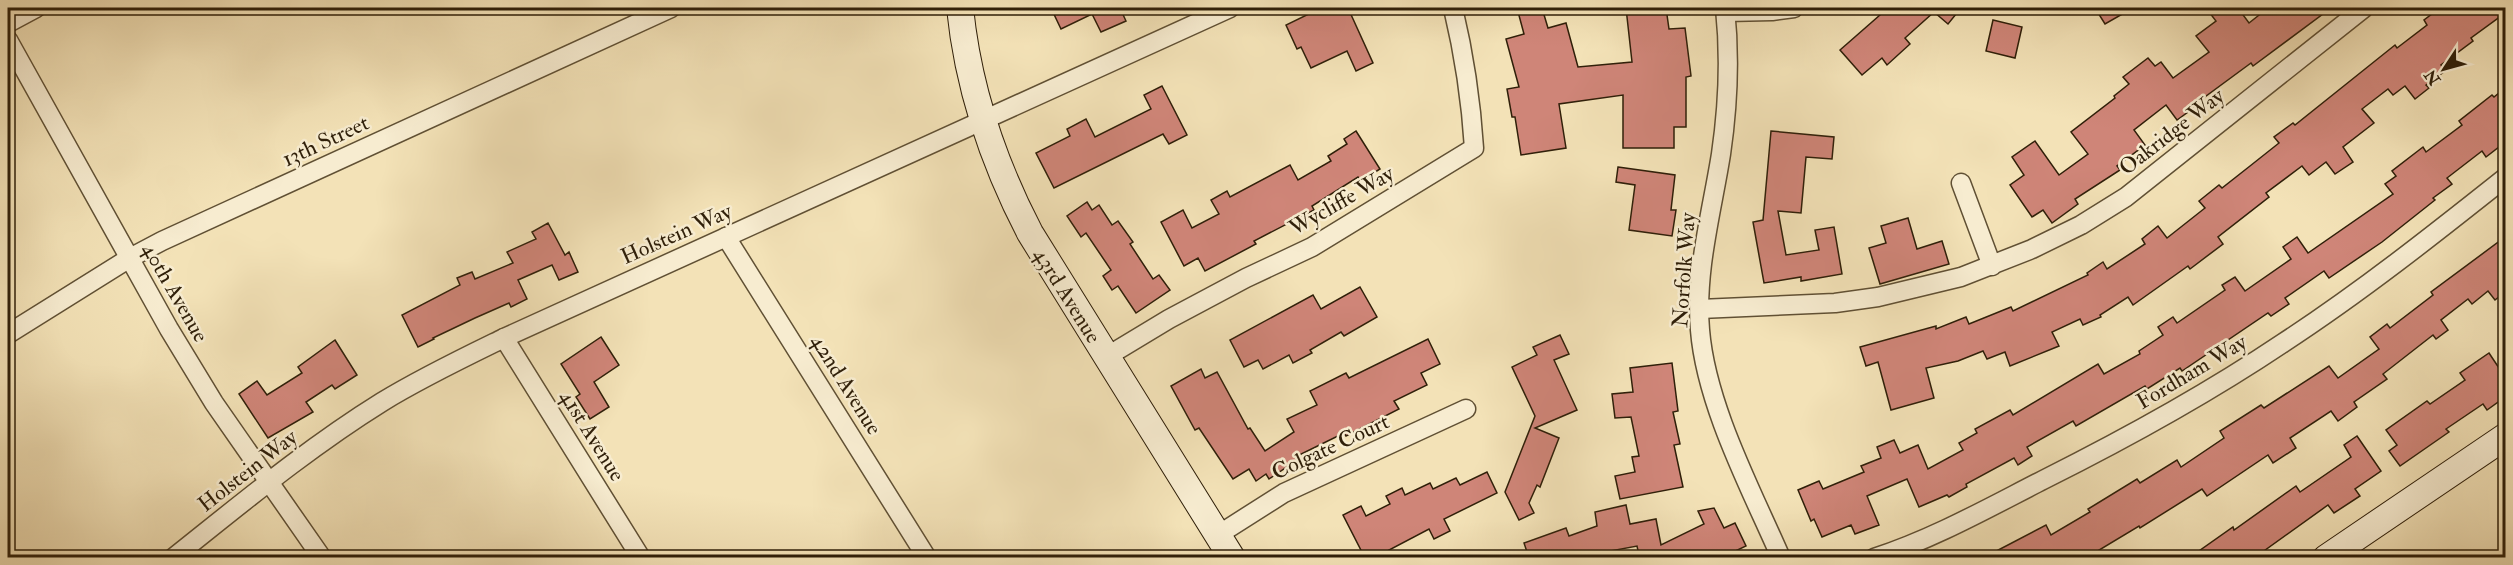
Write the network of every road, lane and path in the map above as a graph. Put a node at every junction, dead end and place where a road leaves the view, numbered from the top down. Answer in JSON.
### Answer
{"nodes":[{"id":1,"x":36,"y":8,"type":"edge"},
{"id":2,"x":671,"y":8,"type":"edge"},
{"id":3,"x":960,"y":8,"type":"edge"},
{"id":4,"x":1230,"y":8,"type":"edge"},
{"id":5,"x":1453,"y":8,"type":"edge"},
{"id":6,"x":1794,"y":8,"type":"edge"},
{"id":7,"x":2364,"y":8,"type":"edge"},
{"id":8,"x":1725,"y":10,"type":"edge"},
{"id":9,"x":8,"y":23,"type":"edge"},
{"id":10,"x":8,"y":40,"type":"edge"},
{"id":11,"x":982,"y":120,"type":"junction"},
{"id":12,"x":2505,"y":177,"type":"edge"},
{"id":13,"x":1960,"y":183,"type":"dead end"},
{"id":14,"x":726,"y":237,"type":"junction"},
{"id":15,"x":128,"y":259,"type":"junction"},
{"id":16,"x":1992,"y":266,"type":"junction"},
{"id":17,"x":1700,"y":309,"type":"junction"},
{"id":18,"x":8,"y":334,"type":"edge"},
{"id":19,"x":504,"y":338,"type":"junction"},
{"id":20,"x":1106,"y":357,"type":"junction"},
{"id":21,"x":1466,"y":409,"type":"dead end"},
{"id":22,"x":2505,"y":436,"type":"edge"},
{"id":23,"x":268,"y":483,"type":"junction"},
{"id":24,"x":1218,"y":535,"type":"junction"},
{"id":25,"x":173,"y":558,"type":"edge"},
{"id":26,"x":322,"y":558,"type":"edge"},
{"id":27,"x":641,"y":558,"type":"edge"},
{"id":28,"x":927,"y":558,"type":"edge"},
{"id":29,"x":1232,"y":558,"type":"edge"},
{"id":30,"x":1781,"y":558,"type":"edge"},
{"id":31,"x":1874,"y":558,"type":"edge"},
{"id":32,"x":2326,"y":558,"type":"edge"}],
"edges":[{"from":1,"to":9,"type":"street"},
{"from":2,"to":15,"type":"street","name":"13th Street"},
{"from":3,"to":11,"type":"street","name":"43rd Avenue"},
{"from":4,"to":11,"type":"street","name":"Holstein Way"},
{"from":5,"to":20,"type":"street","name":"Wycliffe Way"},
{"from":6,"to":8,"type":"street"},
{"from":7,"to":16,"type":"street","name":"Oakridge Way"},
{"from":8,"to":17,"type":"street","name":"Norfolk Way"},
{"from":10,"to":15,"type":"street","name":"40th Avenue"},
{"from":11,"to":14,"type":"street","name":"Holstein Way"},
{"from":11,"to":20,"type":"street","name":"43rd Avenue"},
{"from":12,"to":31,"type":"street","name":"Fordham Way"},
{"from":13,"to":16,"type":"street"},
{"from":14,"to":19,"type":"street","name":"Holstein Way"},
{"from":14,"to":28,"type":"street","name":"42nd Avenue"},
{"from":15,"to":18,"type":"street","name":"13th Street"},
{"from":15,"to":23,"type":"street","name":"40th Avenue"},
{"from":16,"to":17,"type":"street","name":"Oakridge Way"},
{"from":17,"to":30,"type":"street","name":"Norfolk Way"},
{"from":19,"to":23,"type":"street","name":"Holstein Way"},
{"from":19,"to":27,"type":"street","name":"41st Avenue"},
{"from":20,"to":24,"type":"street","name":"43rd Avenue"},
{"from":21,"to":24,"type":"street","name":"Colgate Court"},
{"from":22,"to":32,"type":"street"},
{"from":23,"to":25,"type":"street","name":"Holstein Way"},
{"from":23,"to":26,"type":"street","name":"40th Avenue"},
{"from":24,"to":29,"type":"street","name":"43rd Avenue"}]}
